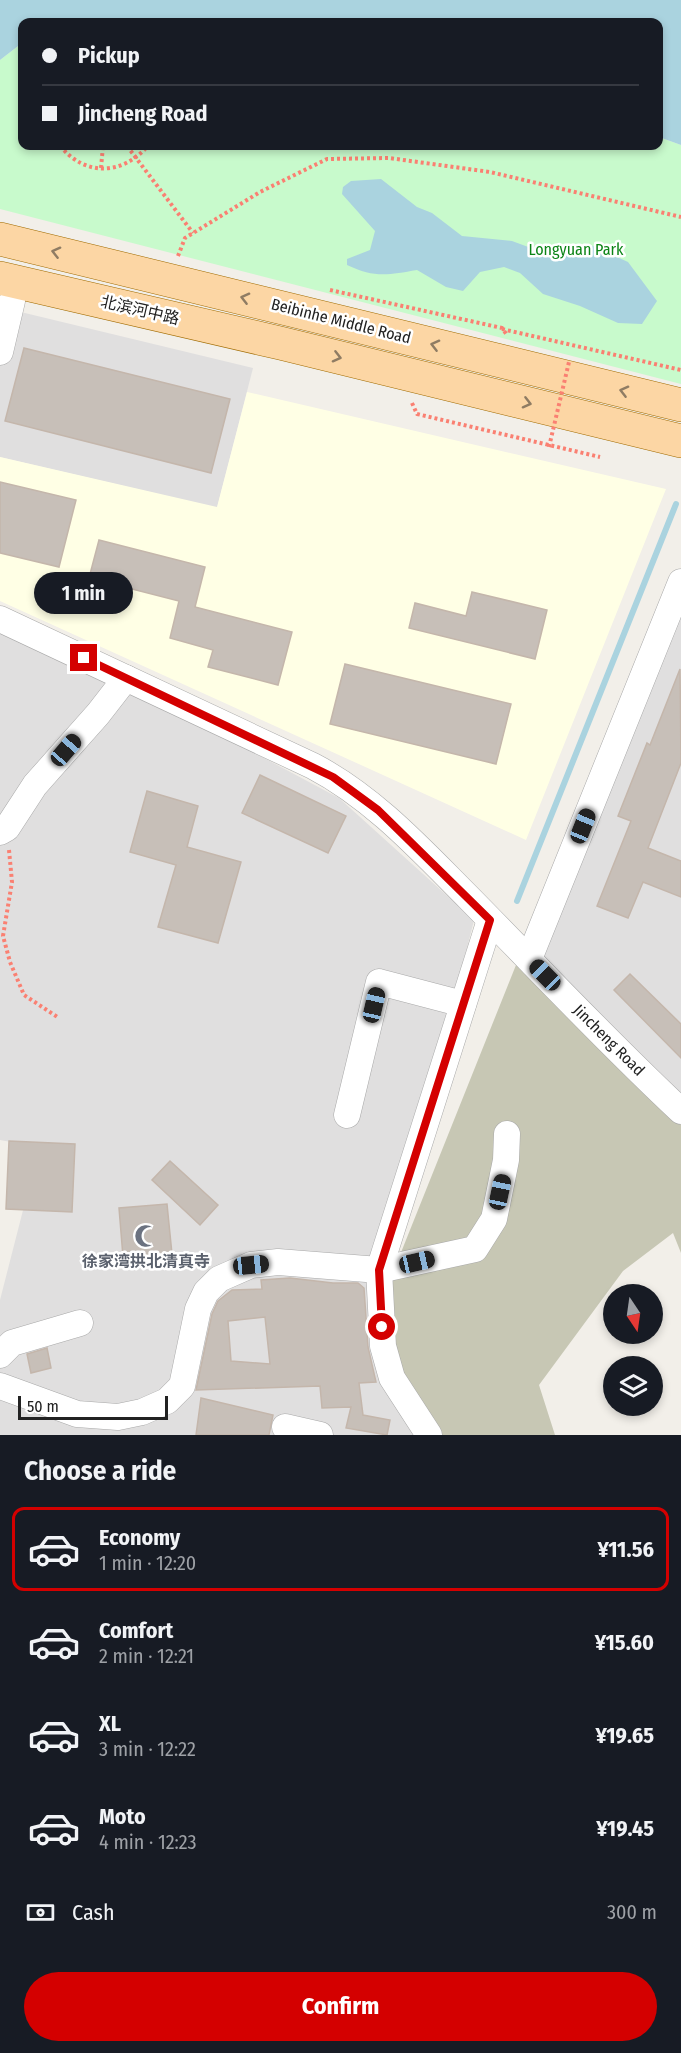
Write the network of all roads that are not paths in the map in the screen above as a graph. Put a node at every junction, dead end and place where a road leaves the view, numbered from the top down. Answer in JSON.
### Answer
{"nodes":[{"id":1,"x":0,"y":239,"type":"edge"},
{"id":2,"x":4,"y":292,"type":"edge"},
{"id":3,"x":0,"y":352,"type":"edge"},
{"id":4,"x":681,"y":405,"type":"edge"},
{"id":5,"x":681,"y":441,"type":"edge"},
{"id":6,"x":681,"y":582,"type":"edge"},
{"id":7,"x":0,"y":619,"type":"edge"},
{"id":8,"x":126,"y":678,"type":"junction"},
{"id":9,"x":4,"y":830,"type":"edge"},
{"id":10,"x":490,"y":920,"type":"junction"},
{"id":11,"x":529,"y":959,"type":"junction"},
{"id":12,"x":463,"y":1004,"type":"junction"},
{"id":13,"x":681,"y":1112,"type":"edge"},
{"id":14,"x":347,"y":1115,"type":"dead end"},
{"id":15,"x":507,"y":1134,"type":"dead end"},
{"id":16,"x":379,"y":1270,"type":"junction"},
{"id":17,"x":80,"y":1323,"type":"dead end"},
{"id":18,"x":0,"y":1355,"type":"edge"},
{"id":19,"x":0,"y":1386,"type":"edge"},
{"id":20,"x":285,"y":1426,"type":"dead end"},
{"id":21,"x":320,"y":1435,"type":"edge"},
{"id":22,"x":429,"y":1435,"type":"edge"}],
"edges":[{"from":4,"to":1,"type":"main road","name":"Beibinhe Middle Road","one_way":true},
{"from":2,"to":3,"type":"street"},
{"from":2,"to":5,"type":"main road","name":"北滨河中路","one_way":true},
{"from":6,"to":11,"type":"street"},
{"from":7,"to":8,"type":"street","name":"Jincheng Road"},
{"from":8,"to":9,"type":"street"},
{"from":8,"to":10,"type":"street","name":"Jincheng Road"},
{"from":10,"to":11,"type":"street","name":"Jincheng Road"},
{"from":10,"to":12,"type":"street"},
{"from":11,"to":13,"type":"street","name":"Jincheng Road"},
{"from":12,"to":14,"type":"street"},
{"from":12,"to":16,"type":"street"},
{"from":15,"to":16,"type":"street"},
{"from":16,"to":19,"type":"street"},
{"from":16,"to":22,"type":"street"},
{"from":17,"to":18,"type":"street"},
{"from":20,"to":21,"type":"street"}]}
